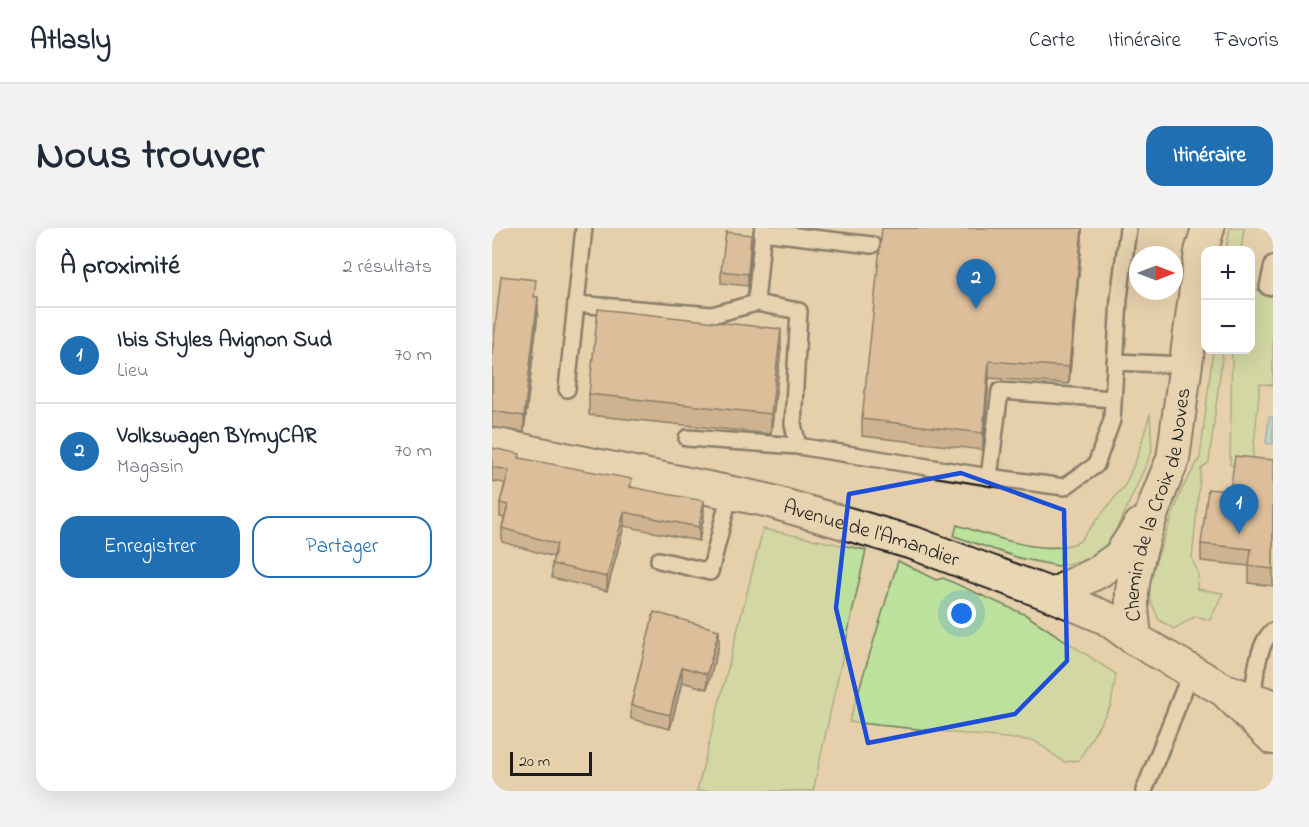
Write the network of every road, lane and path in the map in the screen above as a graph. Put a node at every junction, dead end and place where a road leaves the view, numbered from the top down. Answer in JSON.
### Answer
{"nodes":[{"id":1,"x":584,"y":228,"type":"edge"},
{"id":2,"x":1128,"y":228,"type":"edge"},
{"id":3,"x":1208,"y":228,"type":"edge"},
{"id":4,"x":762,"y":230,"type":"edge"},
{"id":5,"x":872,"y":245,"type":"dead end"},
{"id":6,"x":1273,"y":264,"type":"edge"},
{"id":7,"x":1269,"y":287,"type":"dead end"},
{"id":8,"x":756,"y":303,"type":"junction"},
{"id":9,"x":576,"y":304,"type":"junction"},
{"id":10,"x":1115,"y":362,"type":"junction"},
{"id":11,"x":1186,"y":365,"type":"junction"},
{"id":12,"x":567,"y":389,"type":"dead end"},
{"id":13,"x":1113,"y":399,"type":"junction"},
{"id":14,"x":687,"y":438,"type":"dead end"},
{"id":15,"x":492,"y":444,"type":"edge"},
{"id":16,"x":798,"y":446,"type":"junction"},
{"id":17,"x":989,"y":477,"type":"junction"},
{"id":18,"x":1161,"y":487,"type":"junction"},
{"id":19,"x":730,"y":493,"type":"junction"},
{"id":20,"x":1119,"y":557,"type":"junction"},
{"id":21,"x":659,"y":560,"type":"dead end"},
{"id":22,"x":1052,"y":595,"type":"junction"},
{"id":23,"x":1106,"y":618,"type":"junction"},
{"id":24,"x":1273,"y":632,"type":"edge"},
{"id":25,"x":1135,"y":639,"type":"junction"},
{"id":26,"x":1191,"y":672,"type":"junction"},
{"id":27,"x":1250,"y":698,"type":"edge"},
{"id":28,"x":1273,"y":738,"type":"edge"},
{"id":29,"x":1144,"y":791,"type":"edge"}],
"edges":[{"from":1,"to":9,"type":"lane"},
{"from":2,"to":10,"type":"lane"},
{"from":3,"to":11,"type":"street","name":"Chemin de la Croix de Noves"},
{"from":4,"to":5,"type":"lane"},
{"from":4,"to":8,"type":"lane"},
{"from":6,"to":7,"type":"lane"},
{"from":8,"to":9,"type":"lane"},
{"from":8,"to":16,"type":"lane"},
{"from":9,"to":12,"type":"lane"},
{"from":10,"to":11,"type":"lane"},
{"from":10,"to":13,"type":"lane"},
{"from":11,"to":18,"type":"street","name":"Chemin de la Croix de Noves"},
{"from":13,"to":17,"type":"lane"},
{"from":13,"to":17,"type":"lane"},
{"from":14,"to":16,"type":"lane"},
{"from":15,"to":19,"type":"street","name":"Avenue de l'Amandier"},
{"from":16,"to":17,"type":"lane"},
{"from":18,"to":20,"type":"street"},
{"from":18,"to":25,"type":"street","name":"Chemin de la Croix de Noves"},
{"from":19,"to":21,"type":"lane"},
{"from":19,"to":22,"type":"street","name":"Avenue de l'Amandier"},
{"from":20,"to":22,"type":"street"},
{"from":20,"to":23,"type":"street"},
{"from":22,"to":23,"type":"street","name":"Avenue de l'Amandier"},
{"from":23,"to":25,"type":"street","name":"Avenue de l'Amandier"},
{"from":24,"to":27,"type":"lane"},
{"from":25,"to":26,"type":"street","name":"Avenue de l'Amandier"},
{"from":26,"to":27,"type":"street","name":"Avenue de l'Amandier"},
{"from":26,"to":29,"type":"lane"},
{"from":27,"to":28,"type":"street","name":"Avenue de l'Amandier"}]}
